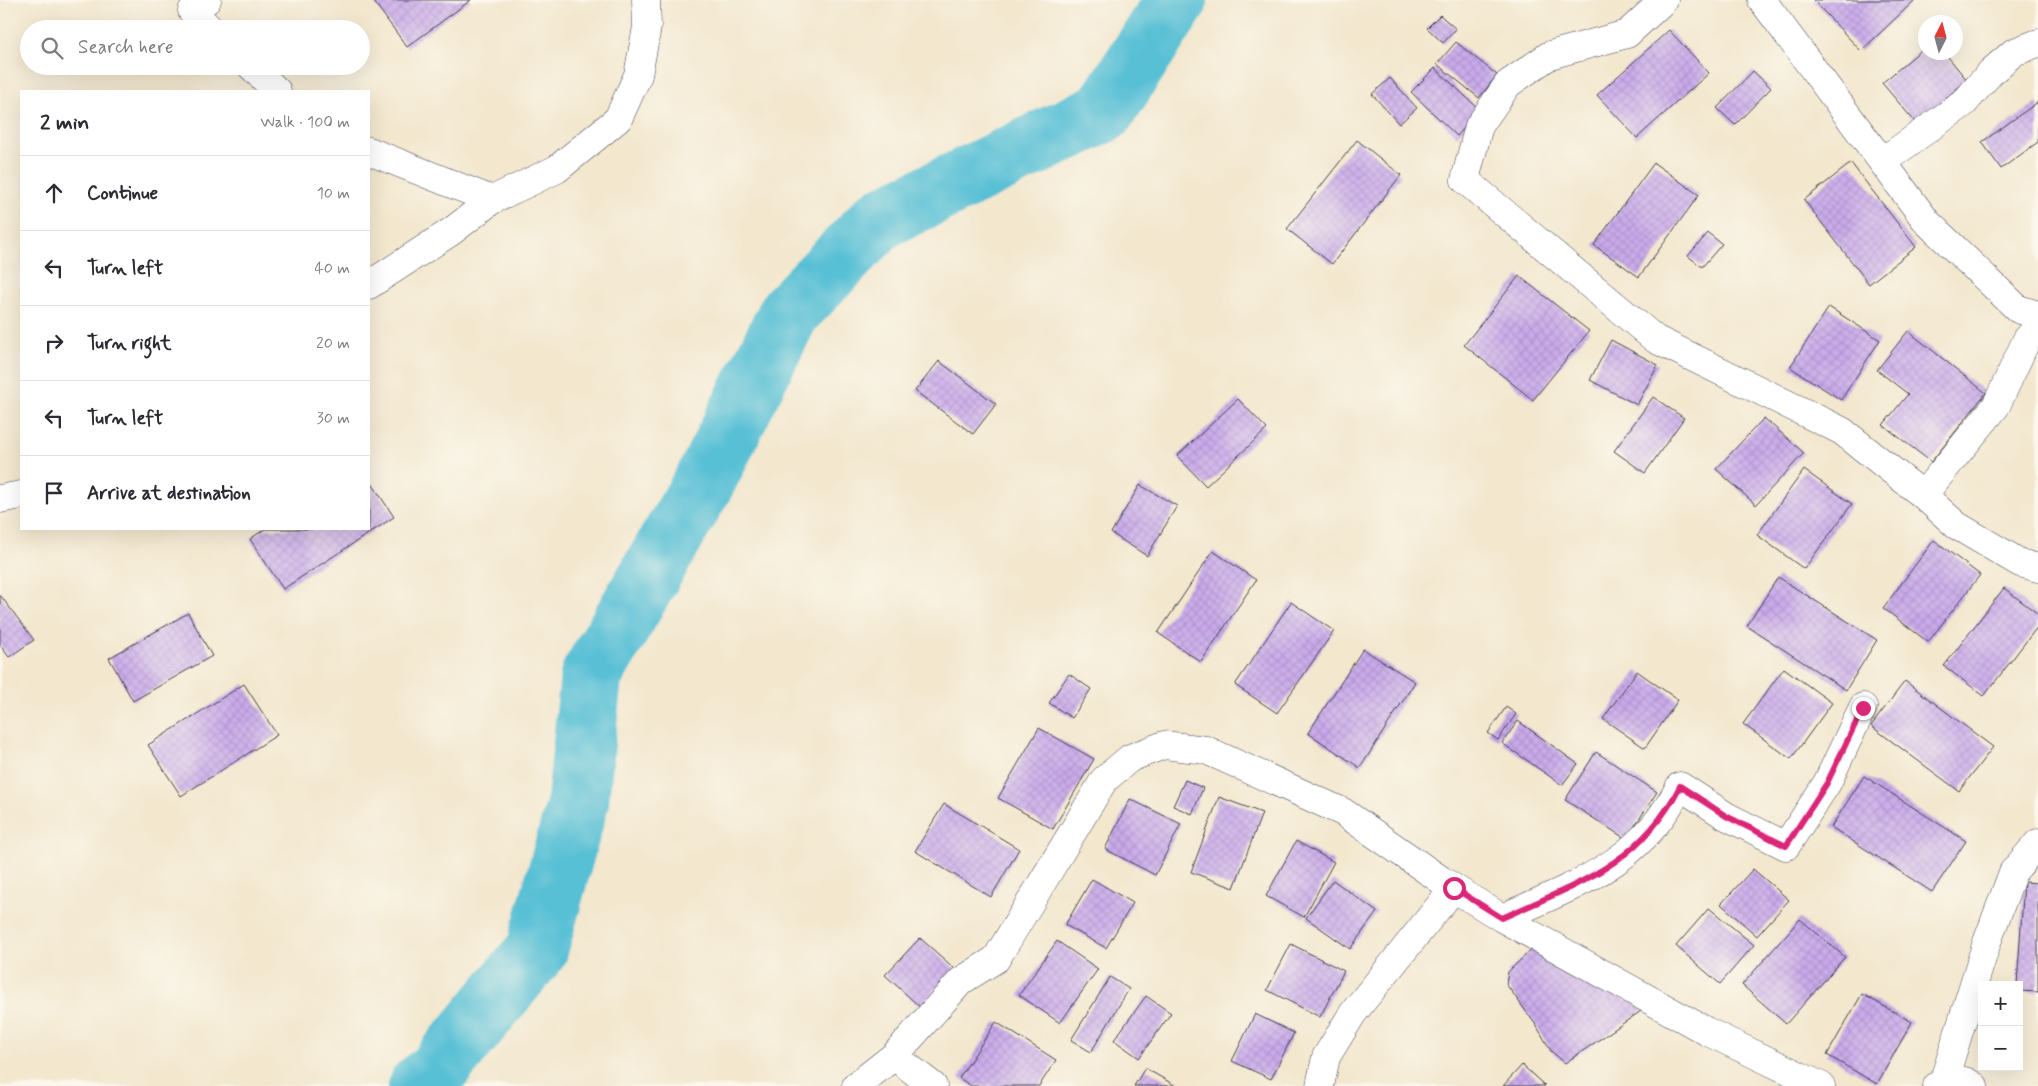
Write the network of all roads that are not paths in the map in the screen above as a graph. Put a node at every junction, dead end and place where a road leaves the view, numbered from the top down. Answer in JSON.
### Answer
{"nodes":[{"id":1,"x":207,"y":0,"type":"edge"},
{"id":2,"x":646,"y":0,"type":"edge"},
{"id":3,"x":1664,"y":0,"type":"edge"},
{"id":4,"x":1762,"y":0,"type":"edge"},
{"id":5,"x":201,"y":20,"type":"edge"},
{"id":6,"x":2038,"y":43,"type":"edge"},
{"id":7,"x":260,"y":75,"type":"edge"},
{"id":8,"x":276,"y":90,"type":"edge"},
{"id":9,"x":370,"y":151,"type":"edge"},
{"id":10,"x":1883,"y":161,"type":"junction"},
{"id":11,"x":492,"y":200,"type":"junction"},
{"id":12,"x":370,"y":284,"type":"edge"},
{"id":13,"x":2038,"y":316,"type":"edge"},
{"id":14,"x":2038,"y":327,"type":"edge"},
{"id":15,"x":20,"y":495,"type":"edge"},
{"id":16,"x":1923,"y":495,"type":"junction"},
{"id":17,"x":0,"y":498,"type":"edge"},
{"id":18,"x":2038,"y":568,"type":"edge"},
{"id":19,"x":1863,"y":708,"type":"dead end"},
{"id":20,"x":2038,"y":843,"type":"edge"},
{"id":21,"x":1454,"y":888,"type":"junction"},
{"id":22,"x":1502,"y":918,"type":"junction"},
{"id":23,"x":894,"y":1056,"type":"junction"},
{"id":24,"x":1940,"y":1084,"type":"edge"},
{"id":25,"x":856,"y":1086,"type":"edge"},
{"id":26,"x":933,"y":1086,"type":"edge"},
{"id":27,"x":1320,"y":1086,"type":"edge"},
{"id":28,"x":1821,"y":1086,"type":"edge"},
{"id":29,"x":1974,"y":1086,"type":"edge"}],
"edges":[{"from":1,"to":5,"type":"street"},
{"from":2,"to":11,"type":"street"},
{"from":3,"to":16,"type":"street"},
{"from":4,"to":10,"type":"street"},
{"from":6,"to":10,"type":"street"},
{"from":7,"to":8,"type":"street"},
{"from":9,"to":11,"type":"street"},
{"from":10,"to":13,"type":"street"},
{"from":11,"to":12,"type":"street"},
{"from":14,"to":16,"type":"street"},
{"from":15,"to":17,"type":"street"},
{"from":16,"to":18,"type":"street"},
{"from":19,"to":22,"type":"street"},
{"from":20,"to":24,"type":"street"},
{"from":21,"to":22,"type":"street"},
{"from":21,"to":23,"type":"street"},
{"from":21,"to":27,"type":"street"},
{"from":22,"to":28,"type":"street"},
{"from":23,"to":25,"type":"street"},
{"from":23,"to":26,"type":"street"},
{"from":24,"to":29,"type":"street"}]}
